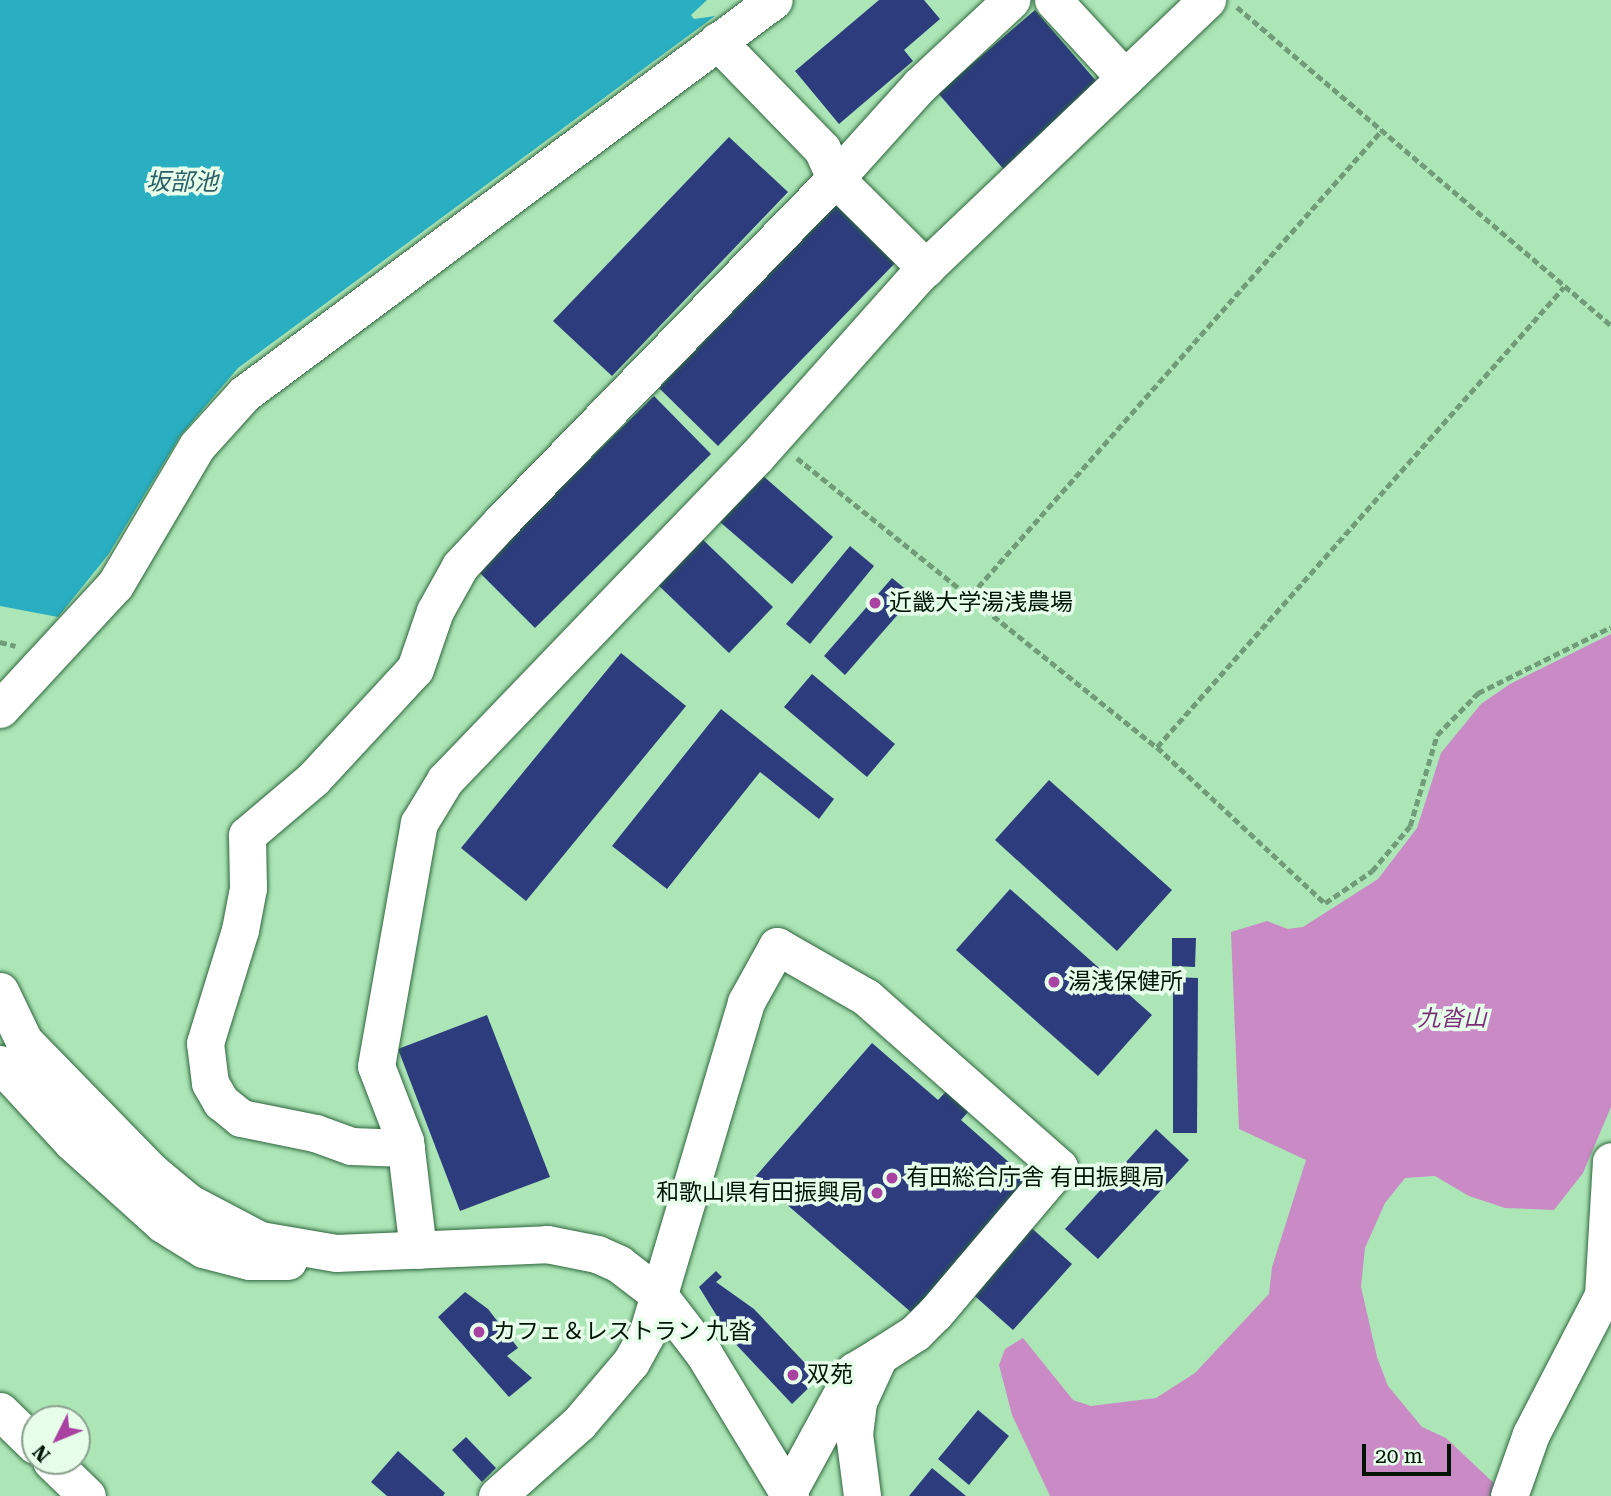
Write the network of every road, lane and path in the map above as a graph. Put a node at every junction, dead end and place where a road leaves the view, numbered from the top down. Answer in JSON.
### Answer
{"nodes":[{"id":1,"x":774,"y":0,"type":"edge"},
{"id":2,"x":1011,"y":0,"type":"edge"},
{"id":3,"x":1053,"y":0,"type":"edge"},
{"id":4,"x":1207,"y":0,"type":"edge"},
{"id":5,"x":1228,"y":0,"type":"edge"},
{"id":6,"x":717,"y":41,"type":"junction"},
{"id":7,"x":1125,"y":78,"type":"junction"},
{"id":8,"x":1382,"y":130,"type":"junction"},
{"id":9,"x":835,"y":178,"type":"junction"},
{"id":10,"x":926,"y":268,"type":"junction"},
{"id":11,"x":1563,"y":287,"type":"junction"},
{"id":12,"x":1611,"y":325,"type":"edge"},
{"id":13,"x":772,"y":438,"type":"junction"},
{"id":14,"x":971,"y":595,"type":"junction"},
{"id":15,"x":1611,"y":626,"type":"edge"},
{"id":16,"x":0,"y":709,"type":"edge"},
{"id":17,"x":1157,"y":747,"type":"junction"},
{"id":18,"x":0,"y":991,"type":"edge"},
{"id":19,"x":0,"y":1064,"type":"edge"},
{"id":20,"x":406,"y":1148,"type":"junction"},
{"id":21,"x":1611,"y":1161,"type":"edge"},
{"id":22,"x":418,"y":1250,"type":"junction"},
{"id":23,"x":336,"y":1253,"type":"junction"},
{"id":24,"x":658,"y":1294,"type":"junction"},
{"id":25,"x":878,"y":1356,"type":"junction"},
{"id":26,"x":0,"y":1410,"type":"edge"},
{"id":27,"x":21,"y":1431,"type":"edge"},
{"id":28,"x":65,"y":1475,"type":"edge"},
{"id":29,"x":789,"y":1494,"type":"edge"},
{"id":30,"x":87,"y":1496,"type":"edge"},
{"id":31,"x":497,"y":1496,"type":"edge"},
{"id":32,"x":862,"y":1496,"type":"edge"},
{"id":33,"x":1509,"y":1496,"type":"edge"}],
"edges":[{"from":1,"to":6,"type":"street"},
{"from":2,"to":9,"type":"street"},
{"from":3,"to":7,"type":"street"},
{"from":4,"to":7,"type":"street"},
{"from":5,"to":8,"type":"path"},
{"from":6,"to":9,"type":"street"},
{"from":6,"to":16,"type":"street"},
{"from":7,"to":10,"type":"street"},
{"from":8,"to":11,"type":"path"},
{"from":8,"to":14,"type":"path"},
{"from":9,"to":10,"type":"street"},
{"from":9,"to":20,"type":"street"},
{"from":10,"to":13,"type":"street"},
{"from":11,"to":12,"type":"path"},
{"from":11,"to":17,"type":"path"},
{"from":13,"to":14,"type":"path"},
{"from":13,"to":20,"type":"street"},
{"from":14,"to":17,"type":"path"},
{"from":15,"to":17,"type":"path"},
{"from":18,"to":23,"type":"street"},
{"from":19,"to":23,"type":"street"},
{"from":20,"to":22,"type":"street"},
{"from":21,"to":33,"type":"street"},
{"from":22,"to":23,"type":"street"},
{"from":22,"to":24,"type":"street"},
{"from":24,"to":25,"type":"street"},
{"from":24,"to":29,"type":"street"},
{"from":24,"to":31,"type":"street"},
{"from":25,"to":29,"type":"street"},
{"from":25,"to":32,"type":"street"},
{"from":26,"to":27,"type":"street"},
{"from":28,"to":30,"type":"street"}]}
